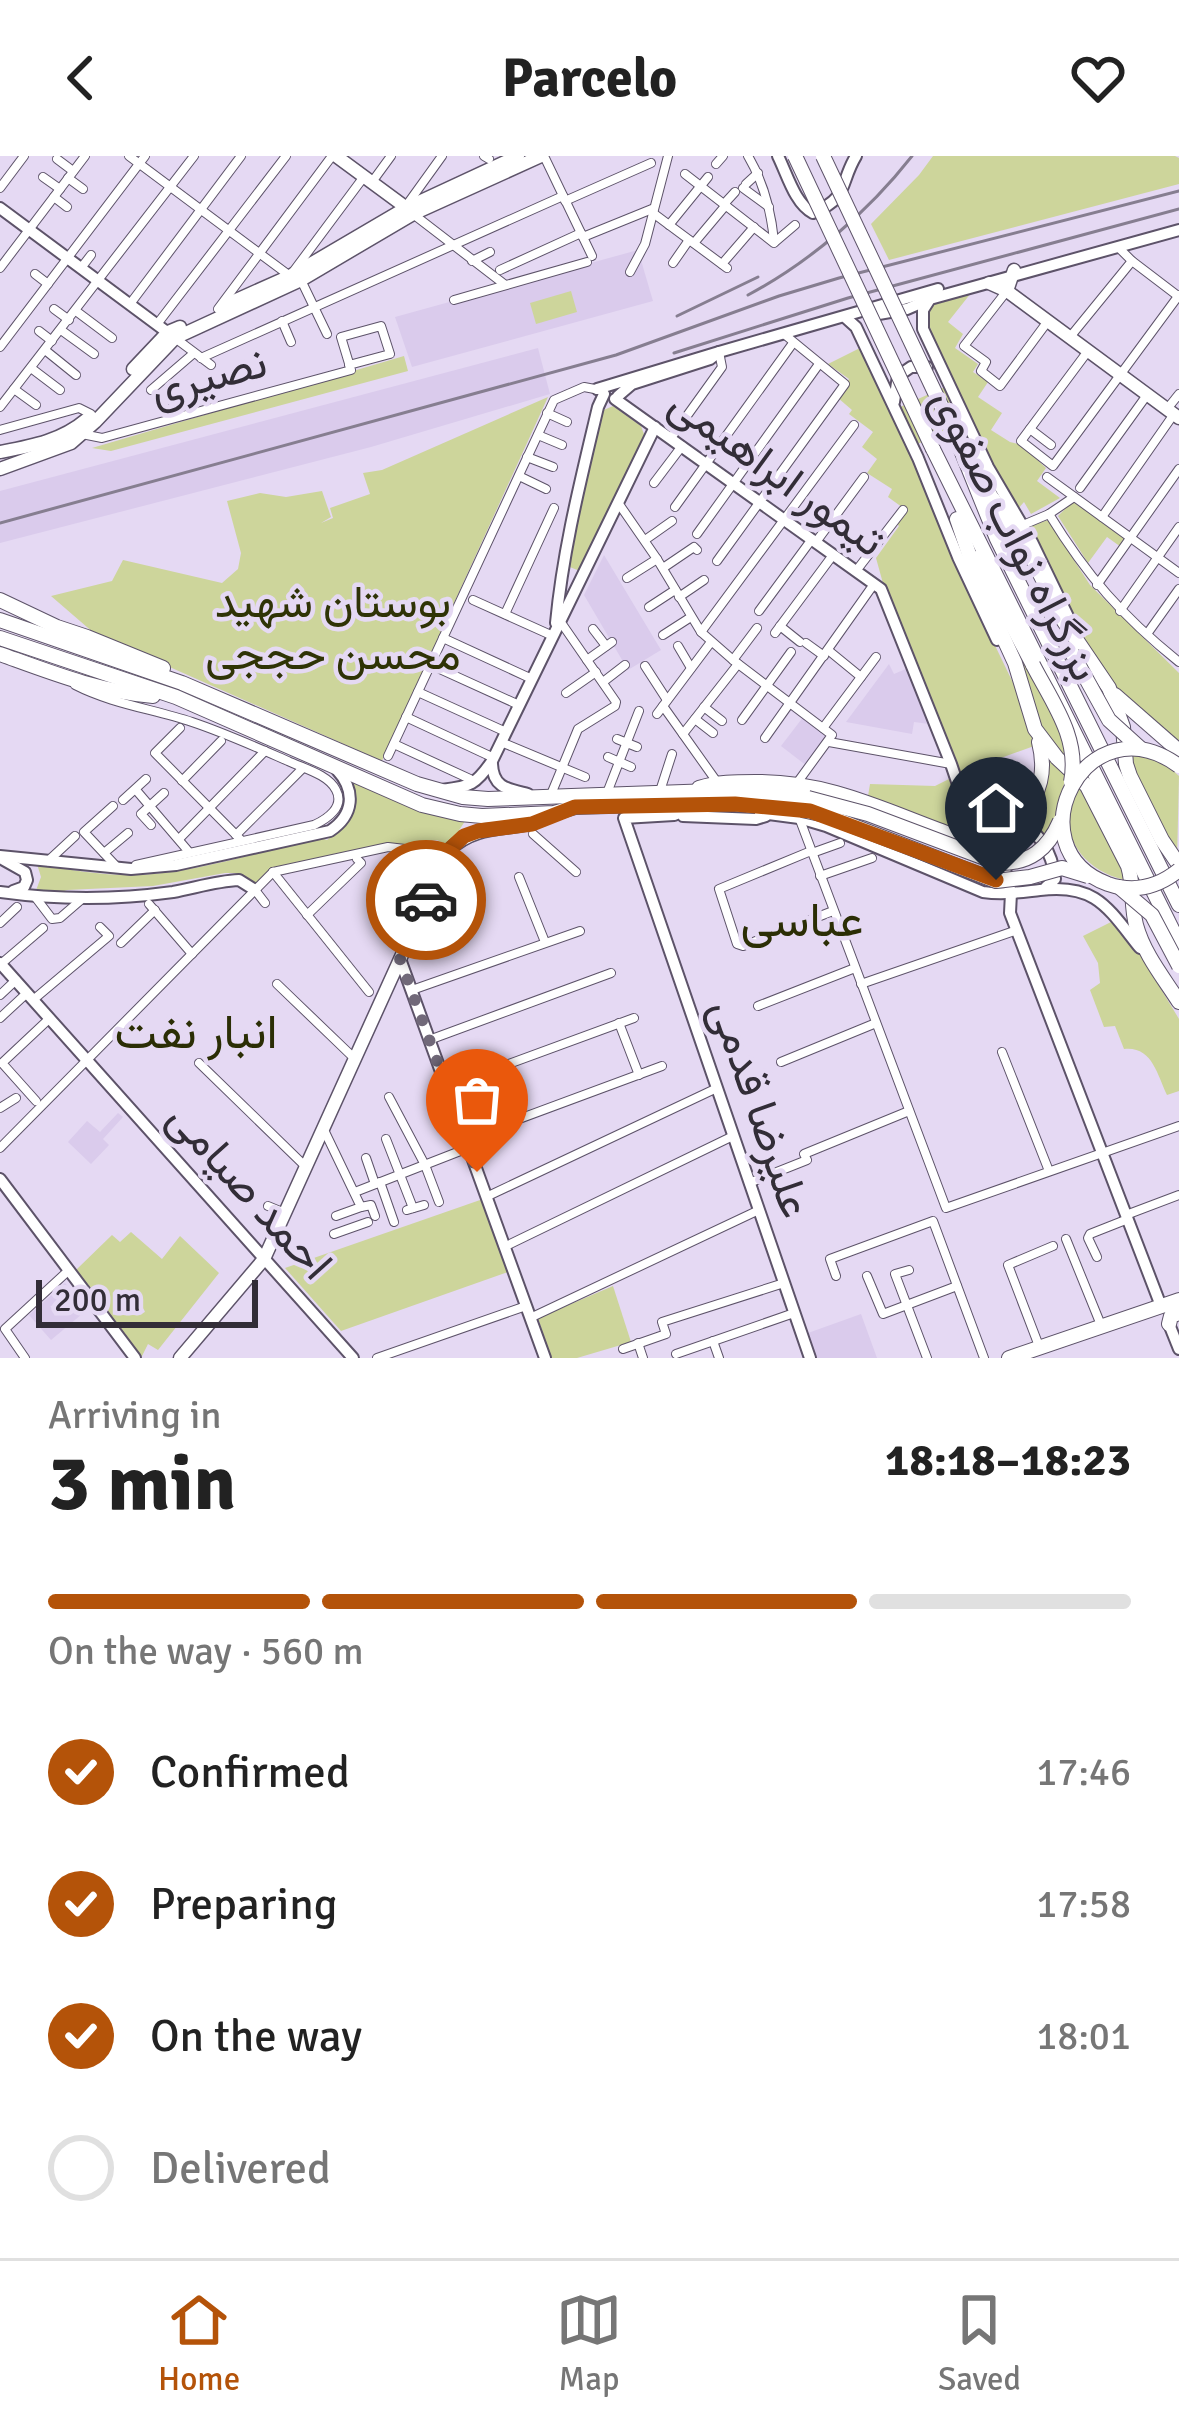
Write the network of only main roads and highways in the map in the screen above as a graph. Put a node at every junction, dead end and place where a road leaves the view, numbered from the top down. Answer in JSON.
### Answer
{"nodes":[{"id":1,"x":334,"y":156,"type":"edge"},
{"id":2,"x":518,"y":156,"type":"edge"},
{"id":3,"x":542,"y":156,"type":"edge"},
{"id":4,"x":795,"y":156,"type":"edge"},
{"id":5,"x":823,"y":156,"type":"edge"},
{"id":6,"x":408,"y":210,"type":"junction"},
{"id":7,"x":1014,"y":273,"type":"road end"},
{"id":8,"x":295,"y":278,"type":"junction"},
{"id":9,"x":988,"y":283,"type":"road end"},
{"id":10,"x":1007,"y":291,"type":"junction"},
{"id":11,"x":167,"y":331,"type":"junction"},
{"id":12,"x":1173,"y":414,"type":"edge"},
{"id":13,"x":79,"y":430,"type":"junction"},
{"id":14,"x":957,"y":440,"type":"junction"},
{"id":15,"x":45,"y":443,"type":"junction"},
{"id":16,"x":0,"y":452,"type":"edge"},
{"id":17,"x":936,"y":456,"type":"junction"},
{"id":18,"x":0,"y":466,"type":"edge"},
{"id":19,"x":957,"y":519,"type":"junction"},
{"id":20,"x":0,"y":600,"type":"edge"},
{"id":21,"x":0,"y":620,"type":"edge"},
{"id":22,"x":0,"y":638,"type":"edge"},
{"id":23,"x":1077,"y":651,"type":"junction"},
{"id":24,"x":0,"y":654,"type":"edge"},
{"id":25,"x":1109,"y":688,"type":"junction"},
{"id":26,"x":179,"y":690,"type":"junction"},
{"id":27,"x":1035,"y":729,"type":"junction"},
{"id":28,"x":1141,"y":748,"type":"junction"},
{"id":29,"x":1179,"y":751,"type":"edge"},
{"id":30,"x":1179,"y":765,"type":"edge"},
{"id":31,"x":1070,"y":787,"type":"junction"},
{"id":32,"x":694,"y":798,"type":"junction"},
{"id":33,"x":803,"y":809,"type":"junction"},
{"id":34,"x":554,"y":813,"type":"junction"},
{"id":35,"x":1062,"y":816,"type":"junction"},
{"id":36,"x":981,"y":834,"type":"junction"},
{"id":37,"x":956,"y":836,"type":"junction"},
{"id":38,"x":1179,"y":868,"type":"edge"},
{"id":39,"x":1102,"y":882,"type":"junction"},
{"id":40,"x":1119,"y":887,"type":"junction"},
{"id":41,"x":1179,"y":905,"type":"edge"},
{"id":42,"x":1179,"y":943,"type":"edge"},
{"id":43,"x":1179,"y":966,"type":"edge"},
{"id":44,"x":1179,"y":1002,"type":"edge"},
{"id":45,"x":1179,"y":1296,"type":"edge"},
{"id":46,"x":180,"y":1358,"type":"edge"},
{"id":47,"x":1009,"y":1358,"type":"edge"}],
"edges":[{"from":1,"to":6,"type":"main road"},
{"from":2,"to":6,"type":"main road"},
{"from":3,"to":6,"type":"main road"},
{"from":4,"to":17,"type":"main road","name":"بزرگراه نواب صفوی","bridge":true},
{"from":5,"to":14,"type":"main road","name":"بزرگراه نواب صفوی","bridge":true},
{"from":6,"to":8,"type":"main road"},
{"from":7,"to":10,"type":"main road"},
{"from":8,"to":11,"type":"main road"},
{"from":8,"to":11,"type":"main road"},
{"from":9,"to":10,"type":"main road"},
{"from":10,"to":12,"type":"main road"},
{"from":11,"to":13,"type":"main road"},
{"from":11,"to":13,"type":"main road"},
{"from":13,"to":15,"type":"main road"},
{"from":13,"to":18,"type":"main road"},
{"from":14,"to":23,"type":"main road"},
{"from":14,"to":41,"type":"main road","name":"بزرگراه نواب صفوی"},
{"from":15,"to":16,"type":"main road"},
{"from":15,"to":18,"type":"main road"},
{"from":17,"to":19,"type":"main road"},
{"from":17,"to":42,"type":"main road","name":"بزرگراه نواب صفوی"},
{"from":19,"to":27,"type":"main road"},
{"from":19,"to":31,"type":"main road","bridge":true},
{"from":20,"to":26,"type":"main road"},
{"from":21,"to":26,"type":"main road"},
{"from":22,"to":26,"type":"main road"},
{"from":23,"to":25,"type":"main road"},
{"from":23,"to":28,"type":"main road","bridge":true},
{"from":24,"to":26,"type":"main road"},
{"from":25,"to":29,"type":"main road"},
{"from":25,"to":38,"type":"main road"},
{"from":26,"to":32,"type":"main road"},
{"from":26,"to":34,"type":"main road"},
{"from":27,"to":36,"type":"main road"},
{"from":27,"to":44,"type":"main road"},
{"from":28,"to":30,"type":"main road","bridge":true},
{"from":28,"to":31,"type":"main road","bridge":true},
{"from":31,"to":35,"type":"main road","bridge":true},
{"from":32,"to":33,"type":"main road"},
{"from":32,"to":33,"type":"main road"},
{"from":32,"to":34,"type":"main road"},
{"from":32,"to":37,"type":"main road"},
{"from":33,"to":35,"type":"main road","bridge":true},
{"from":33,"to":39,"type":"main road","bridge":true},
{"from":34,"to":46,"type":"main road"},
{"from":35,"to":39,"type":"main road","bridge":true},
{"from":36,"to":37,"type":"main road"},
{"from":36,"to":37,"type":"main road"},
{"from":38,"to":40,"type":"main road","bridge":true},
{"from":39,"to":40,"type":"main road","bridge":true},
{"from":40,"to":43,"type":"main road","bridge":true},
{"from":45,"to":47,"type":"main road"}]}
